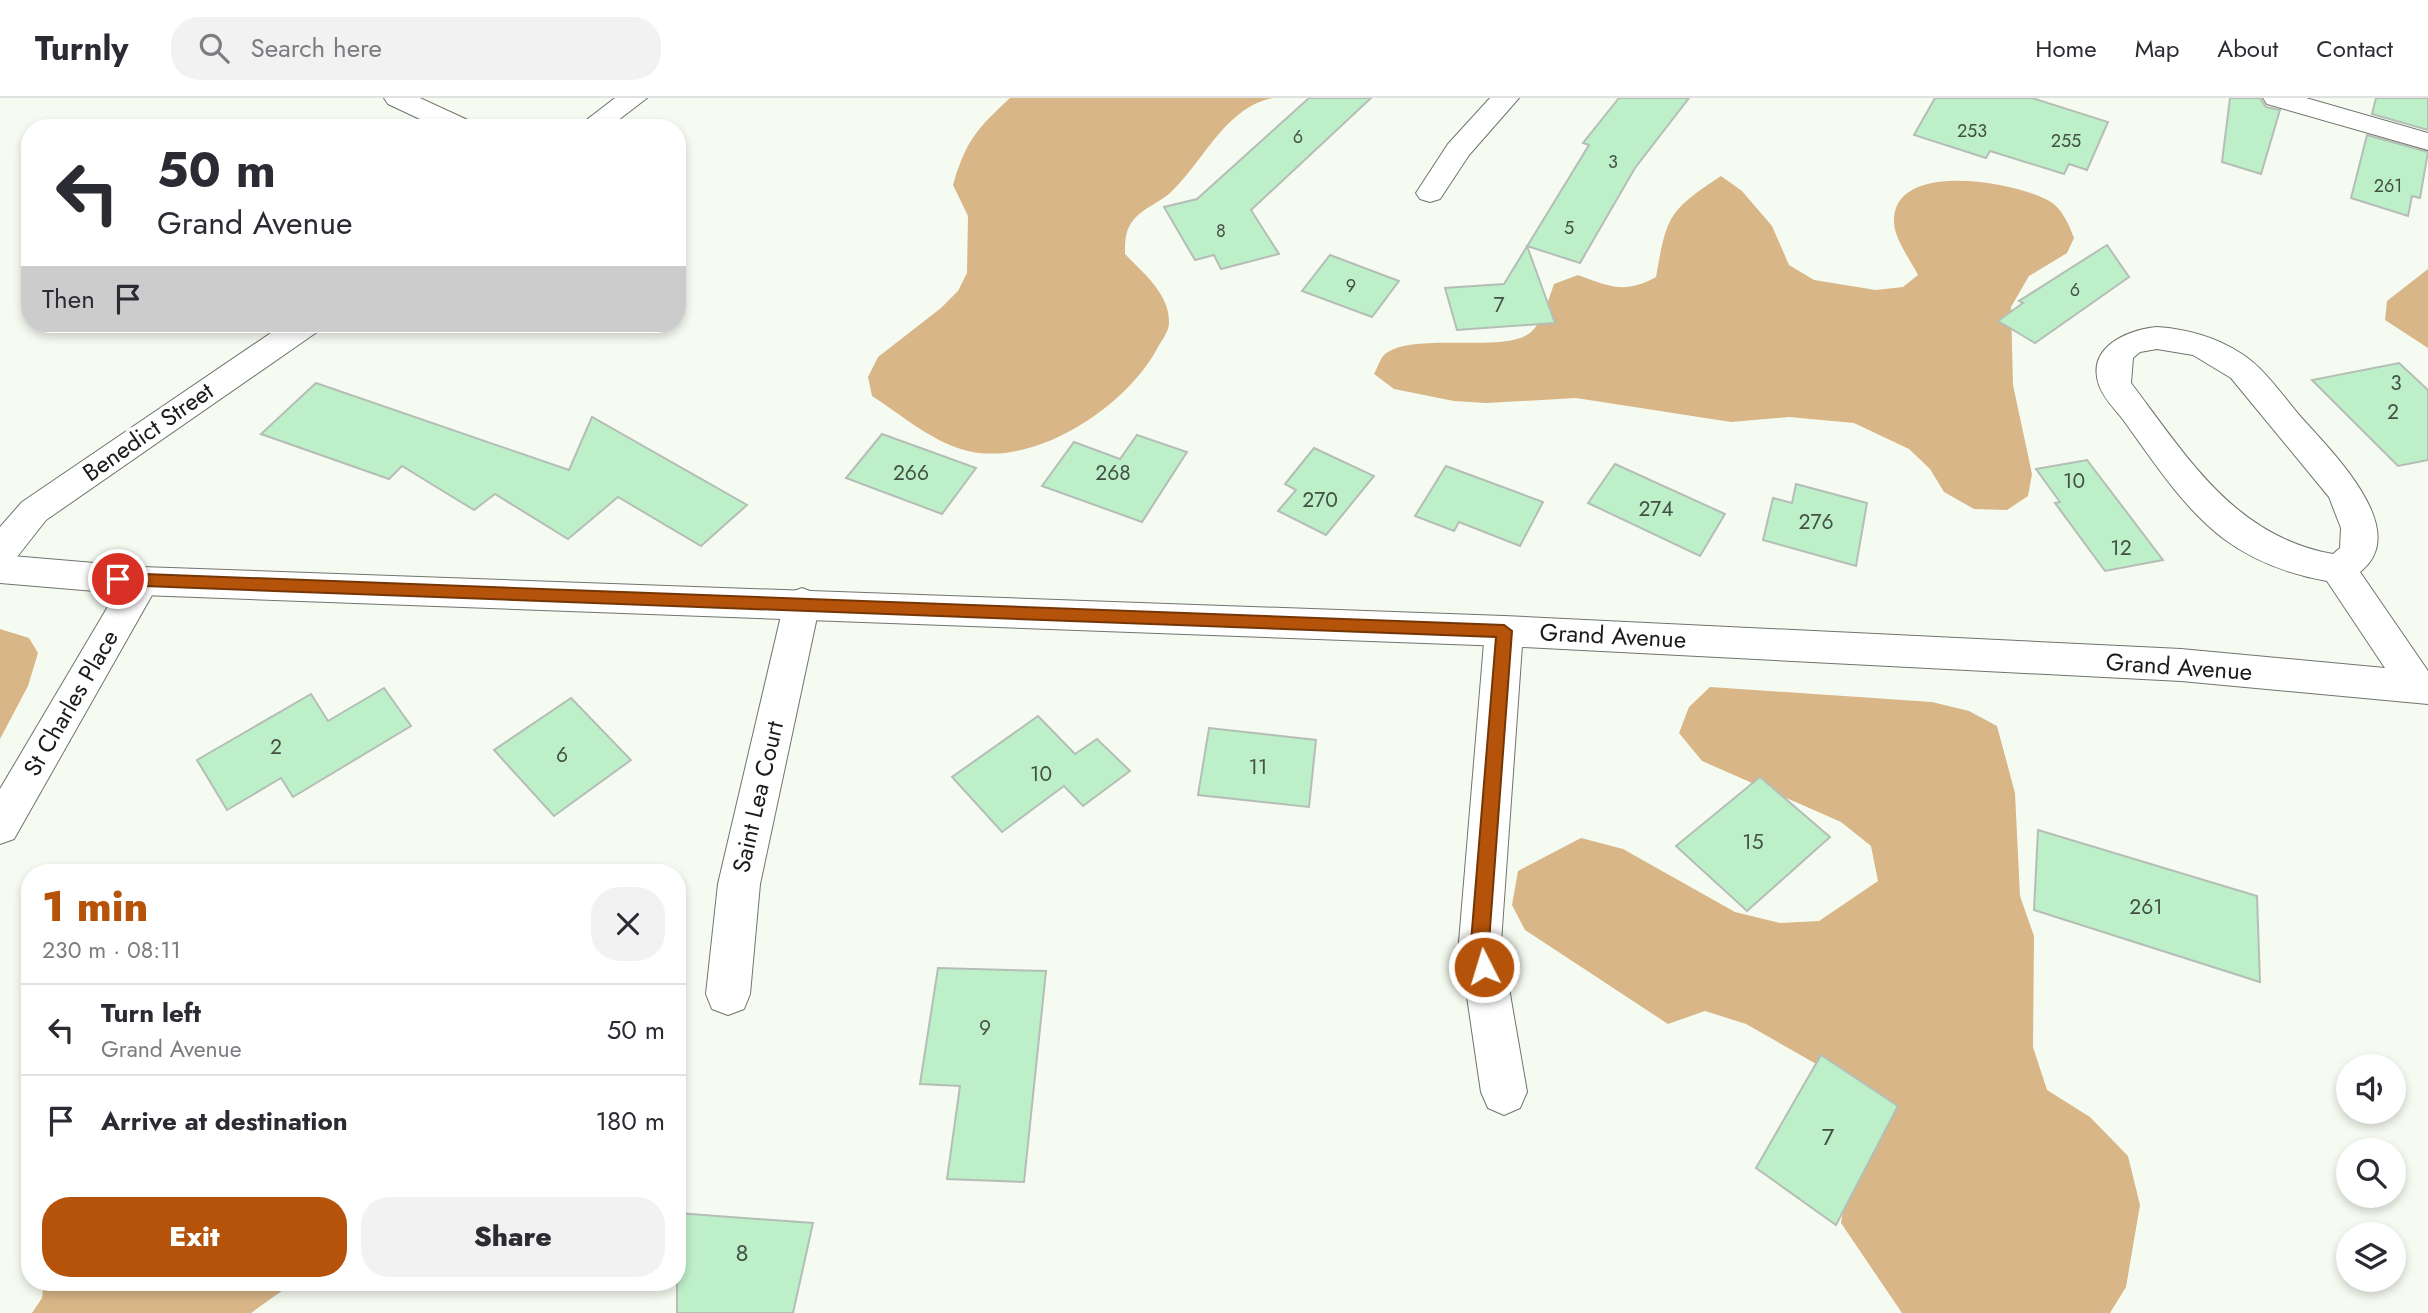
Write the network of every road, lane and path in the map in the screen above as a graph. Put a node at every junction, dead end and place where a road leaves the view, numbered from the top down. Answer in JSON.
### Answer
{"nodes":[{"id":1,"x":398,"y":98,"type":"edge"},
{"id":2,"x":633,"y":98,"type":"edge"},
{"id":3,"x":1505,"y":98,"type":"edge"},
{"id":4,"x":2277,"y":98,"type":"edge"},
{"id":5,"x":443,"y":119,"type":"edge"},
{"id":6,"x":603,"y":119,"type":"edge"},
{"id":7,"x":2428,"y":142,"type":"edge"},
{"id":8,"x":1430,"y":193,"type":"dead end"},
{"id":9,"x":293,"y":333,"type":"edge"},
{"id":10,"x":0,"y":552,"type":"edge"},
{"id":11,"x":0,"y":569,"type":"edge"},
{"id":12,"x":2338,"y":569,"type":"junction"},
{"id":13,"x":142,"y":581,"type":"junction"},
{"id":14,"x":802,"y":603,"type":"junction"},
{"id":15,"x":1504,"y":631,"type":"junction"},
{"id":16,"x":2423,"y":688,"type":"edge"},
{"id":17,"x":0,"y":826,"type":"edge"},
{"id":18,"x":728,"y":994,"type":"dead end"},
{"id":19,"x":1504,"y":1092,"type":"dead end"}],
"edges":[{"from":1,"to":5,"type":"street"},
{"from":2,"to":6,"type":"street"},
{"from":3,"to":8,"type":"street"},
{"from":4,"to":7,"type":"street"},
{"from":9,"to":10,"type":"street","name":"Benedict Street"},
{"from":11,"to":13,"type":"street","name":"Grand Avenue"},
{"from":12,"to":12,"type":"street"},
{"from":12,"to":16,"type":"street"},
{"from":13,"to":14,"type":"street","name":"Grand Avenue"},
{"from":13,"to":17,"type":"street","name":"St Charles Place"},
{"from":14,"to":15,"type":"street","name":"Grand Avenue"},
{"from":14,"to":18,"type":"street","name":"Saint Lea Court"},
{"from":15,"to":16,"type":"street","name":"Grand Avenue"},
{"from":15,"to":19,"type":"street"}]}
